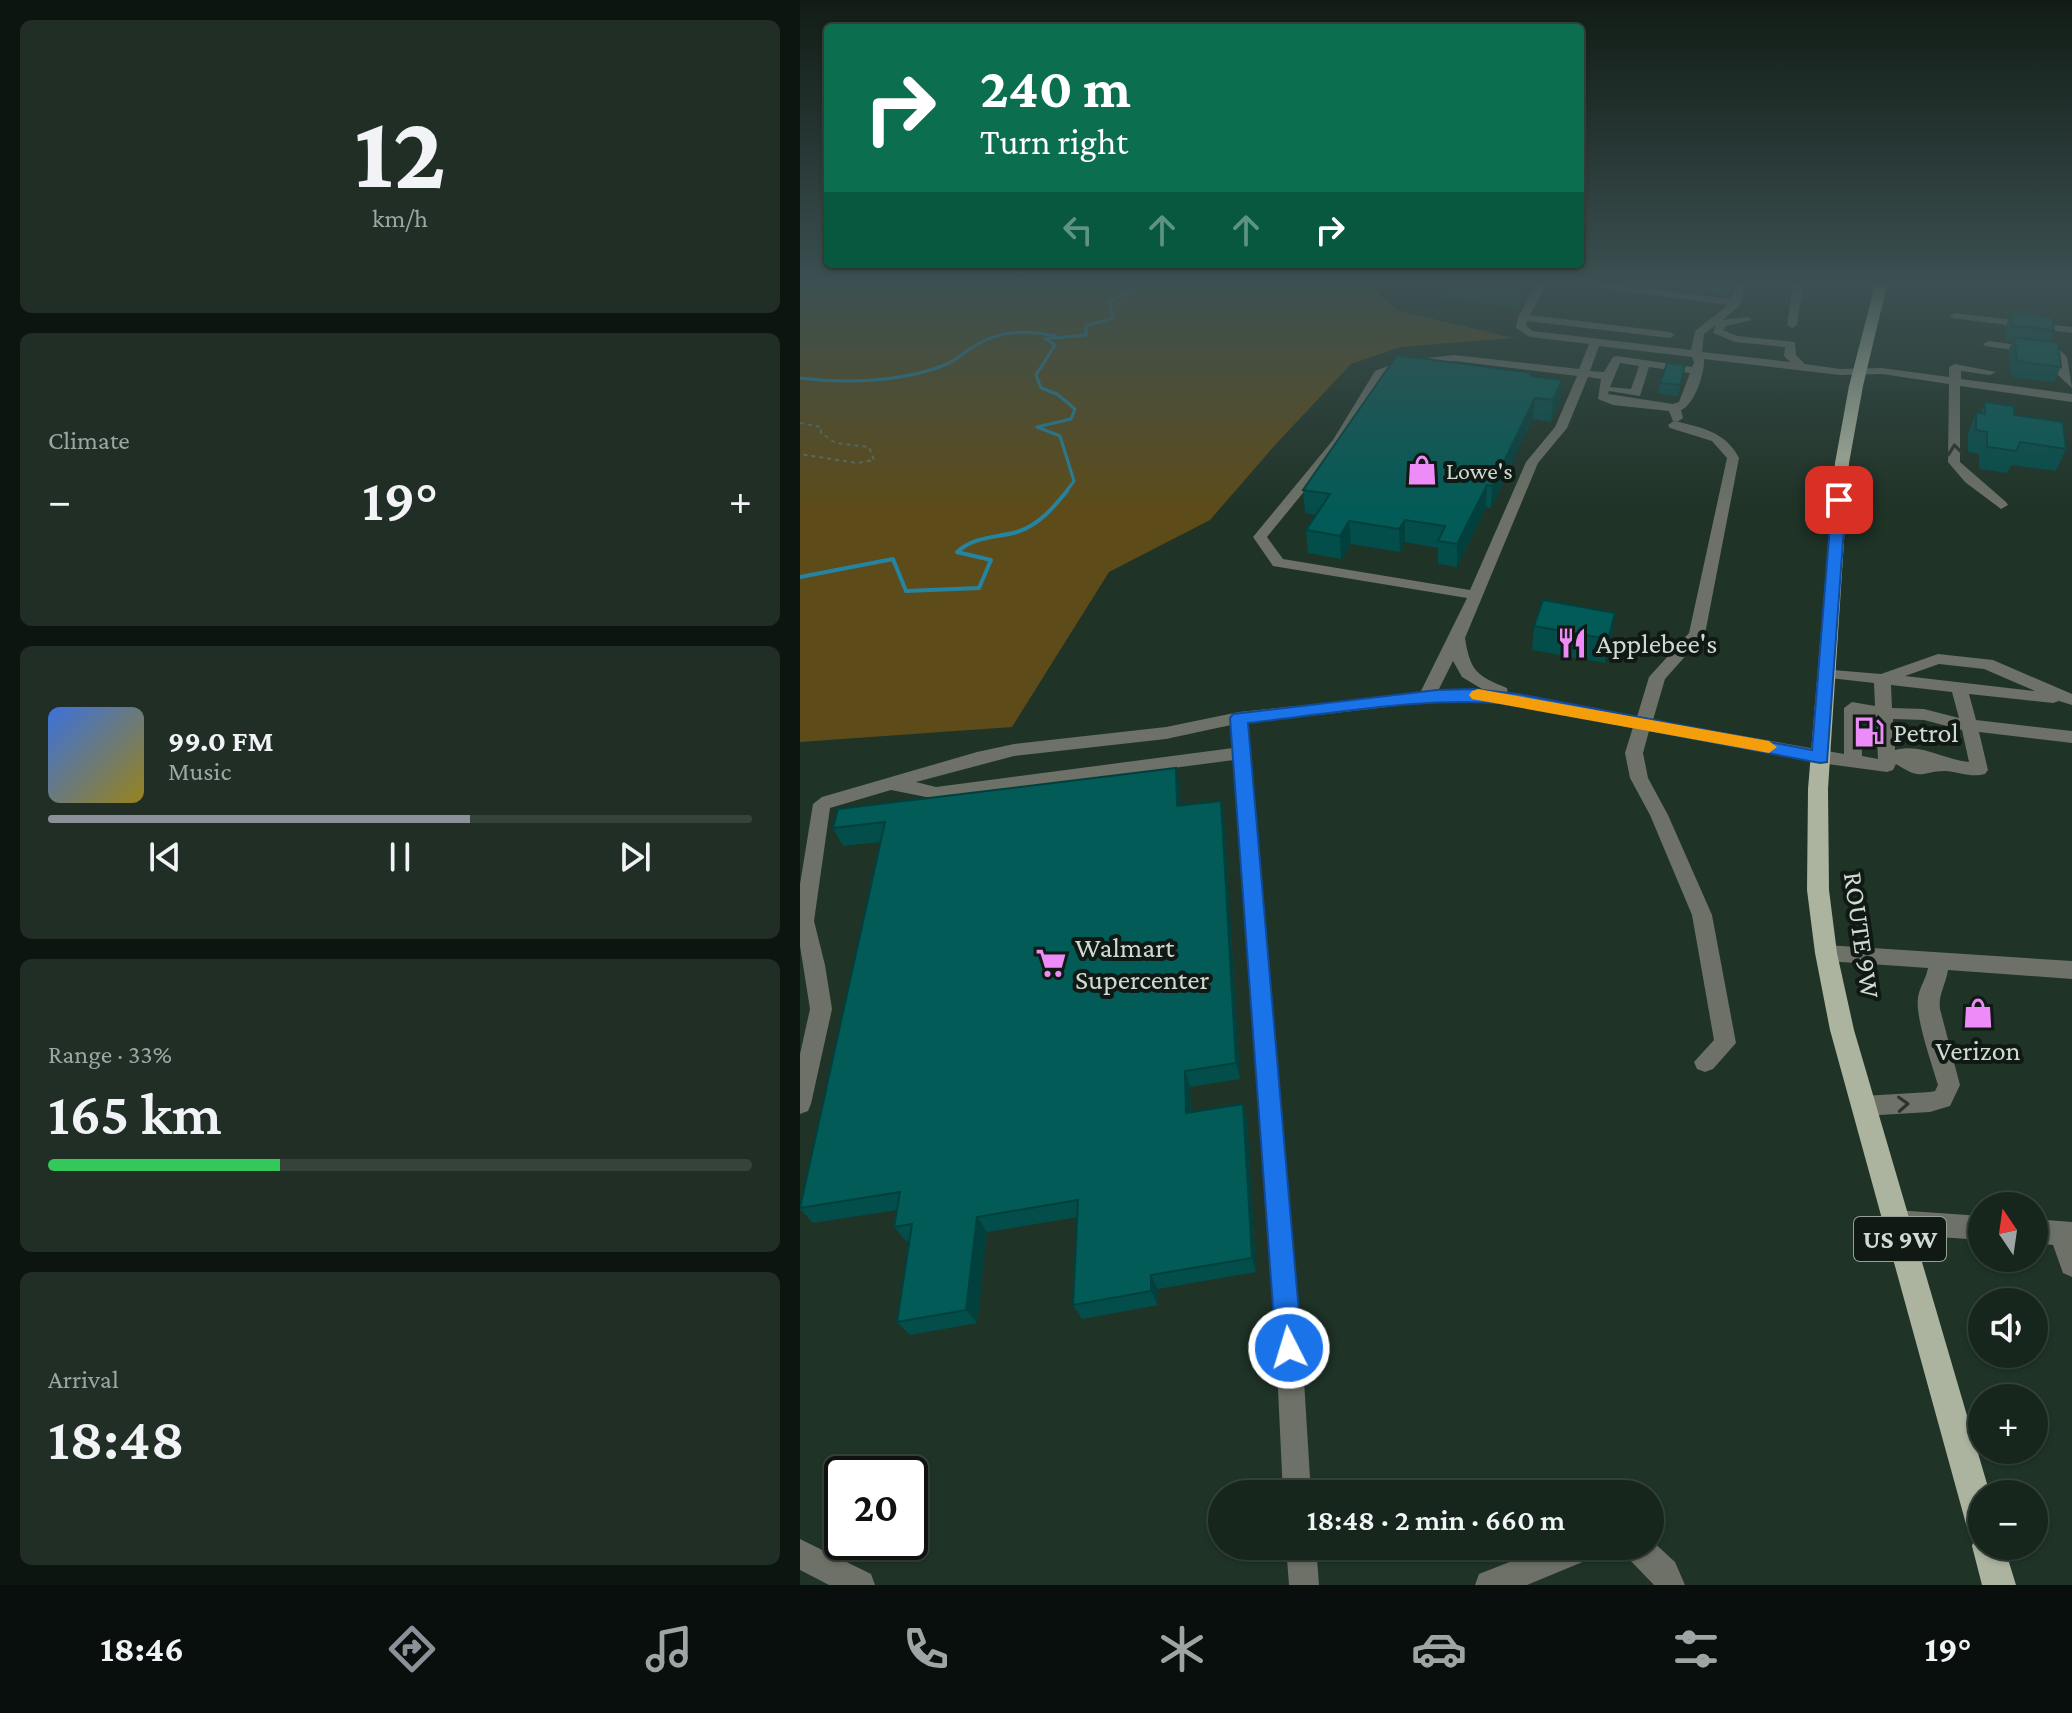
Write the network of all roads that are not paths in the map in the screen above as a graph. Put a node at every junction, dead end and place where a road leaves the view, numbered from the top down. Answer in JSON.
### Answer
{"nodes":[{"id":1,"x":1445,"y":359,"type":"edge"},
{"id":2,"x":1462,"y":359,"type":"edge"},
{"id":3,"x":1589,"y":359,"type":"edge"},
{"id":4,"x":1690,"y":359,"type":"edge"},
{"id":5,"x":1699,"y":359,"type":"edge"},
{"id":6,"x":1736,"y":359,"type":"edge"},
{"id":7,"x":1793,"y":359,"type":"edge"},
{"id":8,"x":1864,"y":359,"type":"edge"},
{"id":9,"x":2060,"y":359,"type":"edge"},
{"id":10,"x":1645,"y":363,"type":"junction"},
{"id":11,"x":1401,"y":364,"type":"junction"},
{"id":12,"x":1801,"y":367,"type":"junction"},
{"id":13,"x":1679,"y":368,"type":"junction"},
{"id":14,"x":1698,"y":371,"type":"junction"},
{"id":15,"x":1860,"y":372,"type":"junction"},
{"id":16,"x":1990,"y":372,"type":"dead end"},
{"id":17,"x":1459,"y":373,"type":"edge"},
{"id":18,"x":1584,"y":373,"type":"junction"},
{"id":19,"x":1955,"y":381,"type":"junction"},
{"id":20,"x":1606,"y":383,"type":"junction"},
{"id":21,"x":2072,"y":384,"type":"edge"},
{"id":22,"x":1563,"y":388,"type":"edge"},
{"id":23,"x":1578,"y":390,"type":"junction"},
{"id":24,"x":2072,"y":398,"type":"edge"},
{"id":25,"x":1674,"y":408,"type":"junction"},
{"id":26,"x":2001,"y":505,"type":"dead end"},
{"id":27,"x":1476,"y":595,"type":"junction"},
{"id":28,"x":1457,"y":638,"type":"junction"},
{"id":29,"x":1827,"y":673,"type":"junction"},
{"id":30,"x":1849,"y":676,"type":"junction"},
{"id":31,"x":1882,"y":679,"type":"junction"},
{"id":32,"x":1959,"y":688,"type":"junction"},
{"id":33,"x":1426,"y":697,"type":"junction"},
{"id":34,"x":1518,"y":700,"type":"junction"},
{"id":35,"x":2072,"y":700,"type":"edge"},
{"id":36,"x":1852,"y":708,"type":"junction"},
{"id":37,"x":1892,"y":714,"type":"junction"},
{"id":38,"x":1239,"y":718,"type":"junction"},
{"id":39,"x":1643,"y":723,"type":"junction"},
{"id":40,"x":1969,"y":725,"type":"junction"},
{"id":41,"x":2072,"y":737,"type":"edge"},
{"id":42,"x":1242,"y":753,"type":"junction"},
{"id":43,"x":1892,"y":755,"type":"junction"},
{"id":44,"x":1820,"y":757,"type":"junction"},
{"id":45,"x":1853,"y":761,"type":"junction"},
{"id":46,"x":890,"y":783,"type":"junction"},
{"id":47,"x":1826,"y":953,"type":"junction"},
{"id":48,"x":1939,"y":961,"type":"junction"},
{"id":49,"x":2072,"y":970,"type":"edge"},
{"id":50,"x":1705,"y":1062,"type":"dead end"},
{"id":51,"x":800,"y":1104,"type":"edge"},
{"id":52,"x":1863,"y":1106,"type":"junction"},
{"id":53,"x":1895,"y":1222,"type":"junction"},
{"id":54,"x":1968,"y":1227,"type":"edge"},
{"id":55,"x":2066,"y":1234,"type":"edge"},
{"id":56,"x":2072,"y":1264,"type":"edge"},
{"id":57,"x":1296,"y":1480,"type":"edge"},
{"id":58,"x":1969,"y":1480,"type":"edge"},
{"id":59,"x":800,"y":1554,"type":"edge"},
{"id":60,"x":1302,"y":1560,"type":"edge"},
{"id":61,"x":1552,"y":1560,"type":"edge"},
{"id":62,"x":1651,"y":1560,"type":"edge"},
{"id":63,"x":1992,"y":1560,"type":"edge"},
{"id":64,"x":860,"y":1585,"type":"edge"},
{"id":65,"x":1304,"y":1585,"type":"edge"},
{"id":66,"x":1490,"y":1585,"type":"edge"},
{"id":67,"x":1670,"y":1585,"type":"edge"},
{"id":68,"x":1999,"y":1585,"type":"edge"}],
"edges":[{"from":1,"to":11,"type":"street"},
{"from":2,"to":18,"type":"street"},
{"from":3,"to":18,"type":"street"},
{"from":4,"to":13,"type":"street"},
{"from":5,"to":14,"type":"street"},
{"from":6,"to":12,"type":"street"},
{"from":7,"to":12,"type":"street"},
{"from":8,"to":15,"type":"main road","name":"ROUTE 9W","number":"US 9W"},
{"from":9,"to":21,"type":"street"},
{"from":10,"to":13,"type":"street"},
{"from":10,"to":20,"type":"street"},
{"from":10,"to":20,"type":"street"},
{"from":11,"to":17,"type":"street"},
{"from":11,"to":27,"type":"street"},
{"from":12,"to":15,"type":"street"},
{"from":13,"to":14,"type":"street"},
{"from":14,"to":25,"type":"street"},
{"from":15,"to":19,"type":"street"},
{"from":15,"to":29,"type":"main road","name":"ROUTE 9W","number":"US 9W"},
{"from":16,"to":19,"type":"street"},
{"from":18,"to":20,"type":"street"},
{"from":18,"to":23,"type":"street"},
{"from":19,"to":24,"type":"street"},
{"from":26,"to":19,"type":"street","one_way":true},
{"from":20,"to":25,"type":"street"},
{"from":22,"to":23,"type":"street"},
{"from":23,"to":27,"type":"street"},
{"from":25,"to":39,"type":"street"},
{"from":27,"to":28,"type":"street"},
{"from":28,"to":33,"type":"street"},
{"from":28,"to":34,"type":"street"},
{"from":29,"to":30,"type":"street"},
{"from":29,"to":44,"type":"main road","name":"ROUTE 9W","number":"US 9W"},
{"from":30,"to":31,"type":"street"},
{"from":30,"to":36,"type":"street"},
{"from":31,"to":32,"type":"street"},
{"from":31,"to":35,"type":"street"},
{"from":31,"to":37,"type":"street"},
{"from":32,"to":35,"type":"street"},
{"from":32,"to":40,"type":"street"},
{"from":33,"to":34,"type":"street"},
{"from":33,"to":38,"type":"street"},
{"from":34,"to":39,"type":"street"},
{"from":36,"to":37,"type":"street"},
{"from":36,"to":45,"type":"street"},
{"from":37,"to":40,"type":"street"},
{"from":37,"to":43,"type":"street"},
{"from":38,"to":42,"type":"street"},
{"from":38,"to":46,"type":"street"},
{"from":39,"to":44,"type":"street"},
{"from":39,"to":50,"type":"street"},
{"from":40,"to":41,"type":"street"},
{"from":40,"to":43,"type":"street"},
{"from":42,"to":46,"type":"street"},
{"from":42,"to":57,"type":"street"},
{"from":43,"to":45,"type":"street"},
{"from":44,"to":45,"type":"street"},
{"from":44,"to":47,"type":"main road","name":"ROUTE 9W","number":"US 9W"},
{"from":46,"to":51,"type":"street"},
{"from":47,"to":48,"type":"street"},
{"from":47,"to":52,"type":"main road","name":"ROUTE 9W","number":"US 9W"},
{"from":48,"to":49,"type":"street"},
{"from":52,"to":48,"type":"street","one_way":true},
{"from":52,"to":53,"type":"main road","name":"ROUTE 9W","number":"US 9W"},
{"from":53,"to":54,"type":"street"},
{"from":53,"to":58,"type":"main road","name":"ROUTE 9W","number":"US 9W"},
{"from":55,"to":56,"type":"street"},
{"from":59,"to":64,"type":"street"},
{"from":60,"to":65,"type":"street"},
{"from":61,"to":66,"type":"street"},
{"from":62,"to":67,"type":"street"},
{"from":63,"to":68,"type":"main road"}]}
